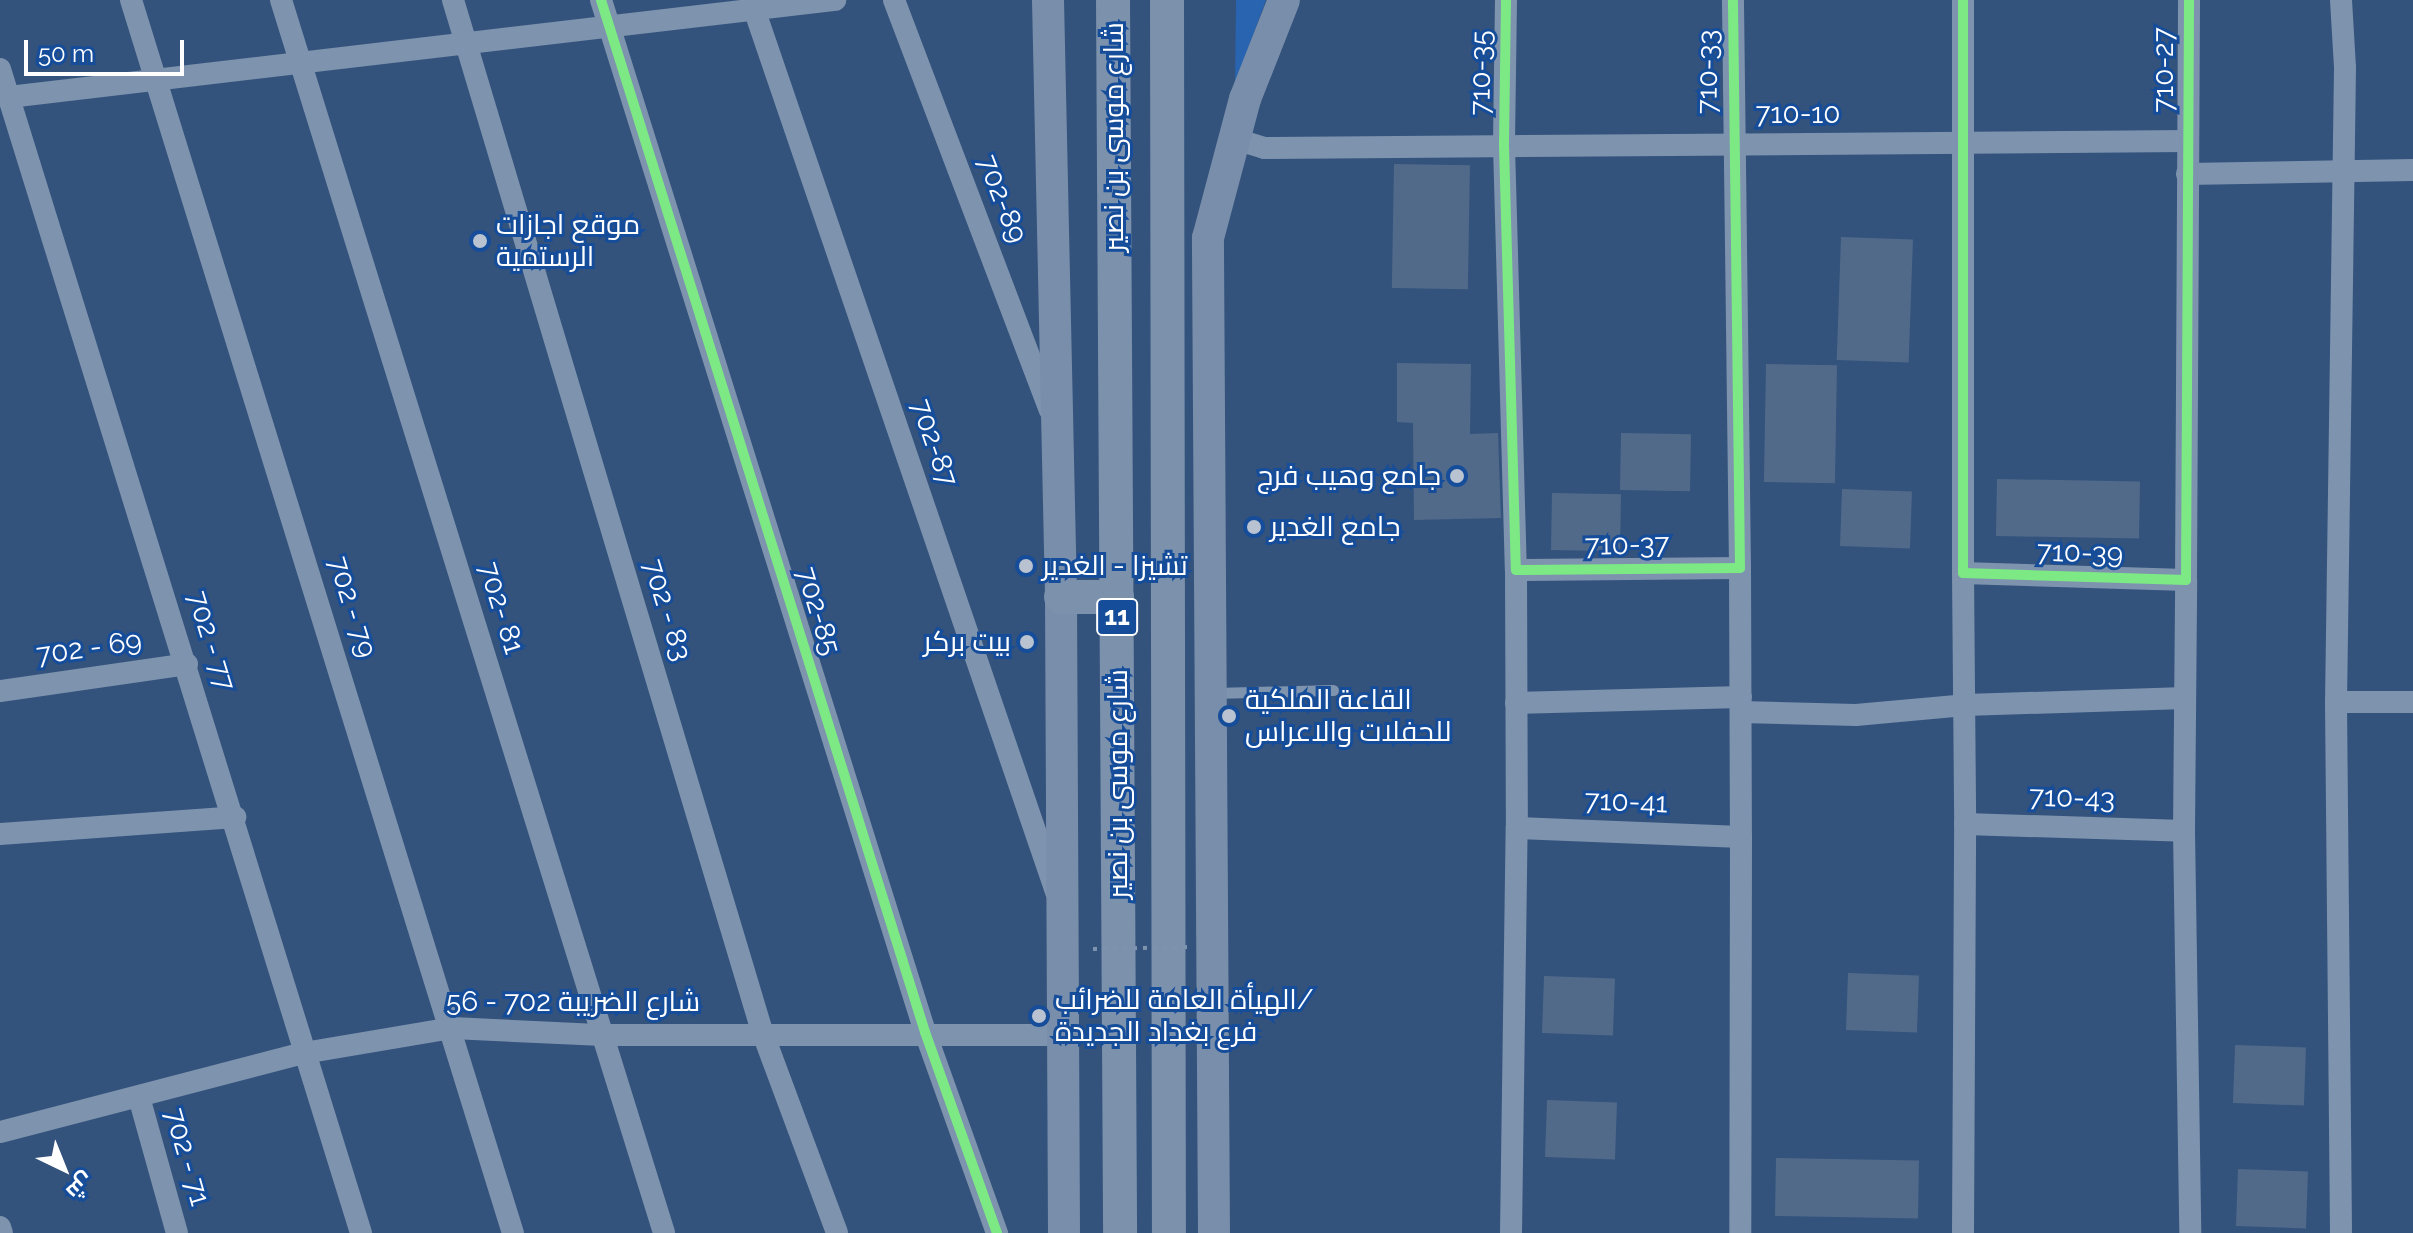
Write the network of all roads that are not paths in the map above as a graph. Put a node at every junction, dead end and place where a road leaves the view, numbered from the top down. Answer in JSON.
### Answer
{"nodes":[{"id":1,"x":131,"y":0,"type":"edge"},
{"id":2,"x":281,"y":0,"type":"edge"},
{"id":3,"x":453,"y":0,"type":"edge"},
{"id":4,"x":601,"y":0,"type":"edge"},
{"id":5,"x":835,"y":0,"type":"edge"},
{"id":6,"x":894,"y":0,"type":"edge"},
{"id":7,"x":1048,"y":0,"type":"edge"},
{"id":8,"x":1113,"y":0,"type":"edge"},
{"id":9,"x":1167,"y":0,"type":"edge"},
{"id":10,"x":1284,"y":0,"type":"edge"},
{"id":11,"x":1506,"y":0,"type":"edge"},
{"id":12,"x":1733,"y":0,"type":"edge"},
{"id":13,"x":1963,"y":0,"type":"edge"},
{"id":14,"x":2189,"y":0,"type":"edge"},
{"id":15,"x":2341,"y":0,"type":"edge"},
{"id":16,"x":753,"y":5,"type":"edge"},
{"id":17,"x":610,"y":27,"type":"junction"},
{"id":18,"x":467,"y":43,"type":"junction"},
{"id":19,"x":300,"y":63,"type":"junction"},
{"id":20,"x":155,"y":80,"type":"junction"},
{"id":21,"x":3,"y":83,"type":"edge"},
{"id":22,"x":2188,"y":141,"type":"junction"},
{"id":23,"x":1250,"y":143,"type":"junction"},
{"id":24,"x":1961,"y":143,"type":"junction"},
{"id":25,"x":1731,"y":145,"type":"junction"},
{"id":26,"x":1504,"y":146,"type":"junction"},
{"id":27,"x":2413,"y":170,"type":"edge"},
{"id":28,"x":2341,"y":171,"type":"junction"},
{"id":29,"x":2187,"y":174,"type":"junction"},
{"id":30,"x":1054,"y":419,"type":"junction"},
{"id":31,"x":1740,"y":568,"type":"junction"},
{"id":32,"x":1516,"y":570,"type":"junction"},
{"id":33,"x":1963,"y":573,"type":"junction"},
{"id":34,"x":2186,"y":580,"type":"junction"},
{"id":35,"x":1061,"y":597,"type":"junction"},
{"id":36,"x":1117,"y":597,"type":"junction"},
{"id":37,"x":187,"y":664,"type":"junction"},
{"id":38,"x":1333,"y":690,"type":"dead end"},
{"id":39,"x":0,"y":691,"type":"edge"},
{"id":40,"x":1209,"y":693,"type":"junction"},
{"id":41,"x":2185,"y":698,"type":"junction"},
{"id":42,"x":2336,"y":702,"type":"junction"},
{"id":43,"x":2413,"y":702,"type":"edge"},
{"id":44,"x":1516,"y":703,"type":"junction"},
{"id":45,"x":1741,"y":705,"type":"junction"},
{"id":46,"x":1965,"y":705,"type":"junction"},
{"id":47,"x":235,"y":817,"type":"junction"},
{"id":48,"x":1965,"y":824,"type":"junction"},
{"id":49,"x":1517,"y":828,"type":"junction"},
{"id":50,"x":2184,"y":831,"type":"junction"},
{"id":51,"x":0,"y":834,"type":"edge"},
{"id":52,"x":1741,"y":837,"type":"junction"},
{"id":53,"x":1060,"y":905,"type":"junction"},
{"id":54,"x":452,"y":1028,"type":"junction"},
{"id":55,"x":762,"y":1031,"type":"junction"},
{"id":56,"x":925,"y":1032,"type":"junction"},
{"id":57,"x":603,"y":1035,"type":"junction"},
{"id":58,"x":1063,"y":1035,"type":"junction"},
{"id":59,"x":304,"y":1053,"type":"junction"},
{"id":60,"x":139,"y":1097,"type":"junction"},
{"id":61,"x":0,"y":1132,"type":"edge"},
{"id":62,"x":177,"y":1233,"type":"edge"},
{"id":63,"x":361,"y":1233,"type":"edge"},
{"id":64,"x":513,"y":1233,"type":"edge"},
{"id":65,"x":664,"y":1233,"type":"edge"},
{"id":66,"x":837,"y":1233,"type":"edge"},
{"id":67,"x":997,"y":1233,"type":"edge"},
{"id":68,"x":1064,"y":1233,"type":"edge"},
{"id":69,"x":1120,"y":1233,"type":"edge"},
{"id":70,"x":1169,"y":1233,"type":"edge"},
{"id":71,"x":1214,"y":1233,"type":"edge"},
{"id":72,"x":1511,"y":1233,"type":"edge"},
{"id":73,"x":1740,"y":1233,"type":"edge"},
{"id":74,"x":1963,"y":1233,"type":"edge"},
{"id":75,"x":2190,"y":1233,"type":"edge"},
{"id":76,"x":2341,"y":1233,"type":"edge"}],
"edges":[{"from":1,"to":20,"type":"street","name":"702 - 79"},
{"from":2,"to":19,"type":"street","name":"702- 81"},
{"from":3,"to":18,"type":"street","name":"702 - 83"},
{"from":4,"to":17,"type":"street","name":"702-85"},
{"from":5,"to":16,"type":"street"},
{"from":6,"to":30,"type":"street","name":"702-89"},
{"from":7,"to":30,"type":"street"},
{"from":8,"to":36,"type":"main road","name":"شارع موسى بن نصير","number":"11"},
{"from":9,"to":70,"type":"main road","name":"شارع موسى بن نصير","number":"11"},
{"from":10,"to":23,"type":"street"},
{"from":11,"to":26,"type":"street","name":"710-35"},
{"from":12,"to":25,"type":"street","name":"710-33"},
{"from":13,"to":24,"type":"street"},
{"from":14,"to":22,"type":"street","name":"710-27"},
{"from":15,"to":28,"type":"street"},
{"from":16,"to":17,"type":"street"},
{"from":16,"to":53,"type":"street","name":"702-87"},
{"from":17,"to":18,"type":"street"},
{"from":17,"to":56,"type":"street","name":"702-85"},
{"from":18,"to":19,"type":"street"},
{"from":18,"to":55,"type":"street","name":"702 - 83"},
{"from":19,"to":20,"type":"street"},
{"from":19,"to":57,"type":"street","name":"702- 81"},
{"from":20,"to":21,"type":"street"},
{"from":20,"to":54,"type":"street","name":"702 - 79"},
{"from":21,"to":37,"type":"street","name":"702 - 77"},
{"from":22,"to":24,"type":"street","name":"710-10"},
{"from":22,"to":29,"type":"street"},
{"from":23,"to":26,"type":"street","name":"710-10"},
{"from":23,"to":40,"type":"street"},
{"from":24,"to":25,"type":"street","name":"710-10"},
{"from":24,"to":33,"type":"street"},
{"from":25,"to":26,"type":"street","name":"710-10"},
{"from":25,"to":31,"type":"street"},
{"from":26,"to":32,"type":"street"},
{"from":27,"to":28,"type":"street"},
{"from":28,"to":29,"type":"street"},
{"from":28,"to":42,"type":"street"},
{"from":29,"to":34,"type":"street"},
{"from":30,"to":35,"type":"street"},
{"from":31,"to":32,"type":"street","name":"710-37"},
{"from":31,"to":45,"type":"street"},
{"from":32,"to":44,"type":"street"},
{"from":33,"to":34,"type":"street","name":"710-39"},
{"from":33,"to":46,"type":"street"},
{"from":34,"to":41,"type":"street"},
{"from":35,"to":36,"type":"main road"},
{"from":35,"to":53,"type":"street"},
{"from":36,"to":69,"type":"main road","name":"شارع موسى بن نصير","number":"11"},
{"from":37,"to":39,"type":"street","name":"702 - 69"},
{"from":37,"to":47,"type":"street","name":"702 - 77"},
{"from":38,"to":40,"type":"lane"},
{"from":40,"to":71,"type":"street"},
{"from":41,"to":46,"type":"street"},
{"from":41,"to":50,"type":"street"},
{"from":42,"to":43,"type":"street"},
{"from":42,"to":76,"type":"street"},
{"from":44,"to":45,"type":"street"},
{"from":44,"to":49,"type":"street"},
{"from":45,"to":46,"type":"street"},
{"from":45,"to":52,"type":"street"},
{"from":46,"to":48,"type":"street"},
{"from":47,"to":51,"type":"street"},
{"from":47,"to":59,"type":"street","name":"702 - 77"},
{"from":48,"to":50,"type":"street","name":"710-43"},
{"from":48,"to":74,"type":"street"},
{"from":49,"to":52,"type":"street","name":"710-41"},
{"from":49,"to":72,"type":"street"},
{"from":50,"to":75,"type":"street"},
{"from":52,"to":73,"type":"street"},
{"from":53,"to":58,"type":"street"},
{"from":54,"to":57,"type":"street","name":"شارع الضريبة 702 - 56"},
{"from":54,"to":59,"type":"street","name":"شارع الضريبة 702 - 56"},
{"from":54,"to":64,"type":"street","name":"702 - 79"},
{"from":55,"to":56,"type":"street","name":"شارع الضريبة 702 - 56"},
{"from":55,"to":57,"type":"street","name":"شارع الضريبة 702 - 56"},
{"from":55,"to":66,"type":"street","name":"702 - 83"},
{"from":56,"to":58,"type":"street","name":"شارع الضريبة 702 - 56"},
{"from":56,"to":67,"type":"street","name":"702-85"},
{"from":57,"to":65,"type":"street","name":"702- 81"},
{"from":58,"to":68,"type":"street"},
{"from":59,"to":60,"type":"street","name":"شارع الضريبة 702 - 56"},
{"from":59,"to":63,"type":"street","name":"702 - 77"},
{"from":60,"to":61,"type":"street","name":"شارع الضريبة 702 - 56"},
{"from":60,"to":62,"type":"street","name":"702 - 71"}]}
